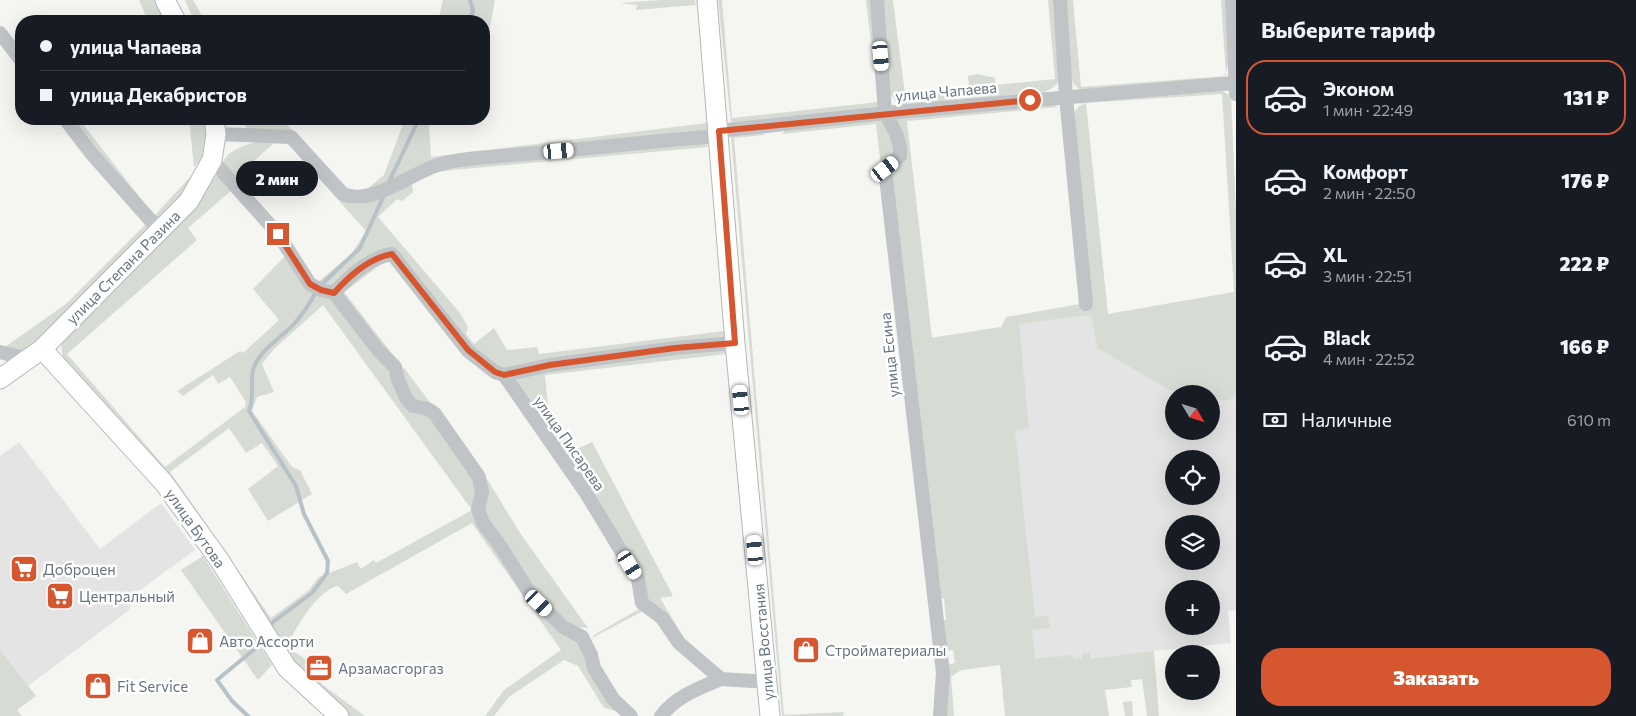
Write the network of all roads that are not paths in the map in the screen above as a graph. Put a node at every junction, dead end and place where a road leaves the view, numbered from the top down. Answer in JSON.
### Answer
{"nodes":[{"id":1,"x":165,"y":0,"type":"edge"},
{"id":2,"x":707,"y":0,"type":"edge"},
{"id":3,"x":877,"y":0,"type":"edge"},
{"id":4,"x":1060,"y":0,"type":"edge"},
{"id":5,"x":1232,"y":0,"type":"edge"},
{"id":6,"x":173,"y":15,"type":"edge"},
{"id":7,"x":0,"y":33,"type":"edge"},
{"id":8,"x":15,"y":52,"type":"edge"},
{"id":9,"x":1236,"y":83,"type":"edge"},
{"id":10,"x":1236,"y":94,"type":"edge"},
{"id":11,"x":1066,"y":96,"type":"junction"},
{"id":12,"x":885,"y":113,"type":"junction"},
{"id":13,"x":70,"y":125,"type":"edge"},
{"id":14,"x":215,"y":126,"type":"edge"},
{"id":15,"x":719,"y":134,"type":"junction"},
{"id":16,"x":212,"y":160,"type":"junction"},
{"id":17,"x":160,"y":231,"type":"junction"},
{"id":18,"x":334,"y":293,"type":"junction"},
{"id":19,"x":1086,"y":304,"type":"dead end"},
{"id":20,"x":735,"y":343,"type":"junction"},
{"id":21,"x":0,"y":352,"type":"edge"},
{"id":22,"x":35,"y":354,"type":"junction"},
{"id":23,"x":504,"y":375,"type":"junction"},
{"id":24,"x":0,"y":379,"type":"edge"},
{"id":25,"x":721,"y":679,"type":"junction"},
{"id":26,"x":767,"y":682,"type":"junction"},
{"id":27,"x":338,"y":716,"type":"edge"},
{"id":28,"x":631,"y":716,"type":"edge"},
{"id":29,"x":661,"y":716,"type":"edge"},
{"id":30,"x":770,"y":716,"type":"edge"},
{"id":31,"x":940,"y":716,"type":"edge"}],
"edges":[{"from":1,"to":6,"type":"street"},
{"from":2,"to":15,"type":"street","name":"улица Восстания"},
{"from":3,"to":12,"type":"street","name":"улица Есина"},
{"from":4,"to":11,"type":"street"},
{"from":5,"to":9,"type":"street"},
{"from":7,"to":8,"type":"street"},
{"from":9,"to":10,"type":"street"},
{"from":9,"to":11,"type":"street","name":"улица Чапаева"},
{"from":11,"to":12,"type":"street","name":"улица Чапаева"},
{"from":11,"to":19,"type":"street"},
{"from":12,"to":15,"type":"street","name":"улица Чапаева"},
{"from":12,"to":31,"type":"street","name":"улица Есина"},
{"from":13,"to":17,"type":"street"},
{"from":14,"to":15,"type":"street","name":"улица Чапаева"},
{"from":14,"to":16,"type":"street","name":"улица Степана Разина"},
{"from":15,"to":20,"type":"street","name":"улица Восстания"},
{"from":16,"to":17,"type":"street","name":"улица Степана Разина"},
{"from":16,"to":18,"type":"street"},
{"from":17,"to":22,"type":"street","name":"улица Степана Разина"},
{"from":18,"to":23,"type":"street","name":"улица Писарева"},
{"from":18,"to":28,"type":"street"},
{"from":20,"to":23,"type":"street"},
{"from":20,"to":26,"type":"street","name":"улица Восстания"},
{"from":21,"to":22,"type":"street"},
{"from":22,"to":24,"type":"street","name":"улица Степана Разина"},
{"from":22,"to":27,"type":"street","name":"улица Бутова"},
{"from":23,"to":25,"type":"street","name":"улица Писарева"},
{"from":25,"to":26,"type":"street"},
{"from":25,"to":29,"type":"street"},
{"from":26,"to":30,"type":"street","name":"улица Восстания"}]}
